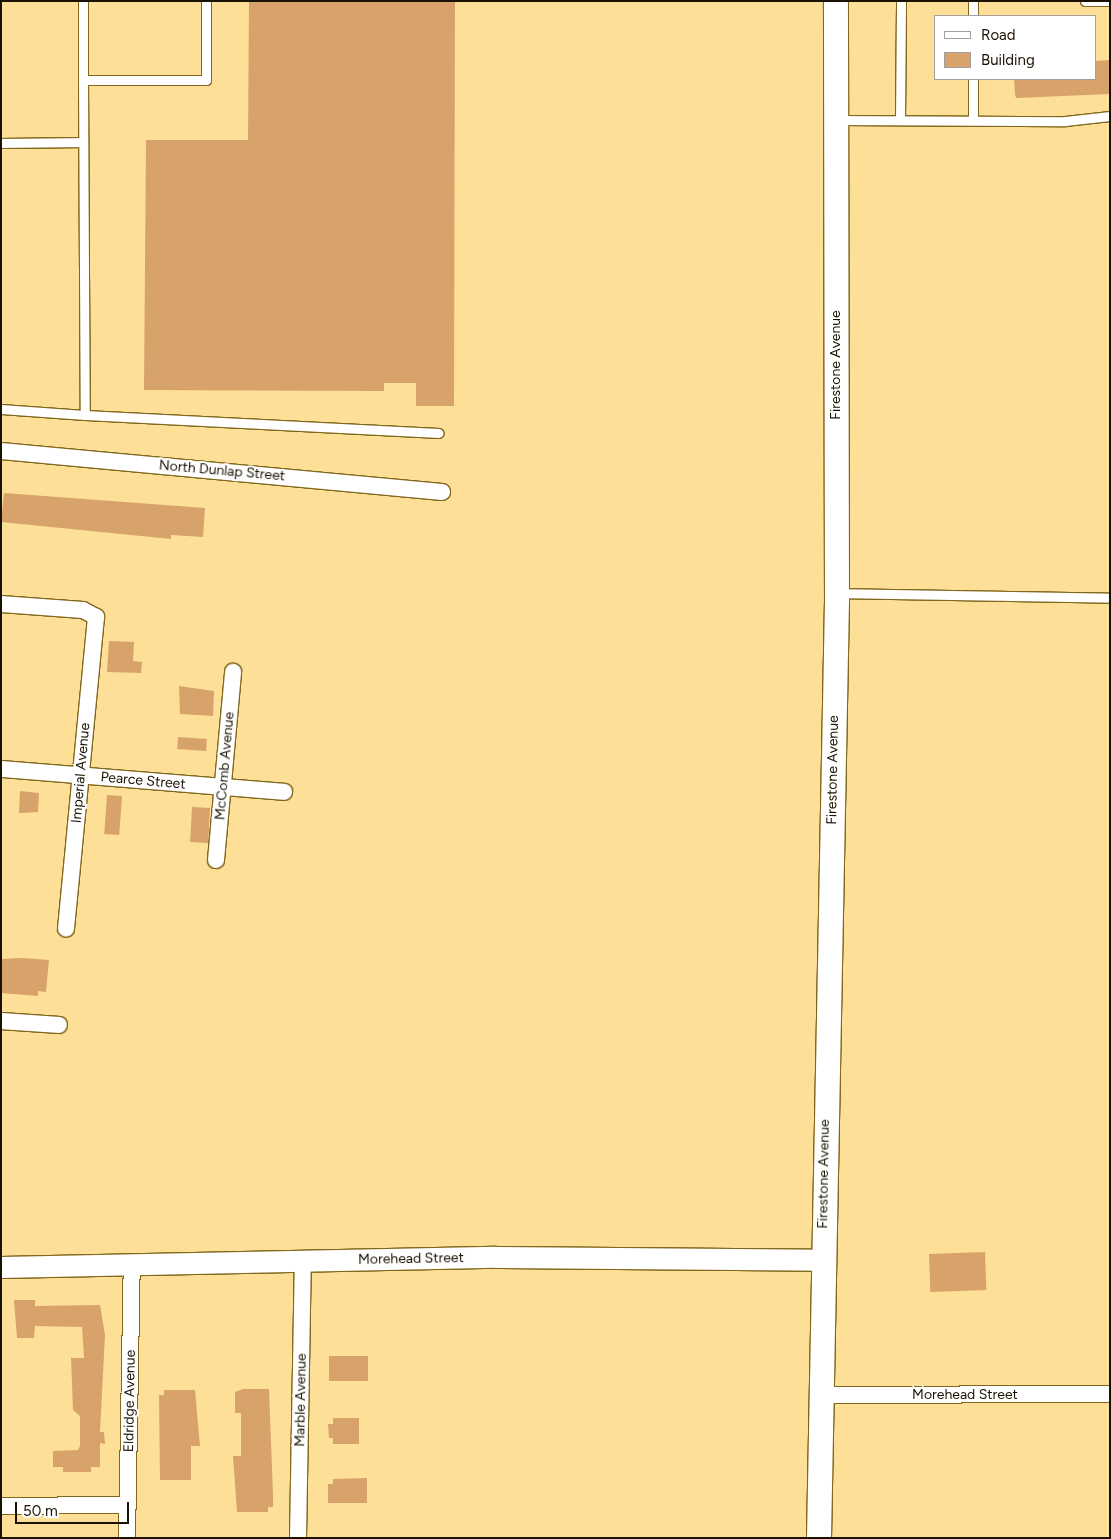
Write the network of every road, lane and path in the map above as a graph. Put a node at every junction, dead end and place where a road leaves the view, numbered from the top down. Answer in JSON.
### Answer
{"nodes":[{"id":1,"x":83,"y":1,"type":"edge"},
{"id":2,"x":206,"y":1,"type":"edge"},
{"id":3,"x":836,"y":1,"type":"edge"},
{"id":4,"x":901,"y":1,"type":"edge"},
{"id":5,"x":973,"y":1,"type":"edge"},
{"id":6,"x":1084,"y":1,"type":"edge"},
{"id":7,"x":1110,"y":2,"type":"edge"},
{"id":8,"x":973,"y":15,"type":"edge"},
{"id":9,"x":83,"y":80,"type":"junction"},
{"id":10,"x":973,"y":80,"type":"edge"},
{"id":11,"x":1110,"y":116,"type":"edge"},
{"id":12,"x":973,"y":119,"type":"junction"},
{"id":13,"x":837,"y":120,"type":"junction"},
{"id":14,"x":900,"y":120,"type":"junction"},
{"id":15,"x":83,"y":142,"type":"junction"},
{"id":16,"x":1,"y":143,"type":"edge"},
{"id":17,"x":1,"y":409,"type":"edge"},
{"id":18,"x":85,"y":415,"type":"junction"},
{"id":19,"x":439,"y":433,"type":"dead end"},
{"id":20,"x":1,"y":451,"type":"edge"},
{"id":21,"x":442,"y":492,"type":"dead end"},
{"id":22,"x":837,"y":593,"type":"junction"},
{"id":23,"x":1110,"y":598,"type":"edge"},
{"id":24,"x":1,"y":604,"type":"edge"},
{"id":25,"x":233,"y":672,"type":"dead end"},
{"id":26,"x":1,"y":769,"type":"edge"},
{"id":27,"x":81,"y":776,"type":"junction"},
{"id":28,"x":223,"y":788,"type":"junction"},
{"id":29,"x":284,"y":792,"type":"dead end"},
{"id":30,"x":216,"y":860,"type":"dead end"},
{"id":31,"x":66,"y":930,"type":"dead end"},
{"id":32,"x":1,"y":1021,"type":"edge"},
{"id":33,"x":59,"y":1025,"type":"dead end"},
{"id":34,"x":822,"y":1260,"type":"junction"},
{"id":35,"x":303,"y":1262,"type":"junction"},
{"id":36,"x":132,"y":1265,"type":"junction"},
{"id":37,"x":1,"y":1267,"type":"edge"},
{"id":38,"x":1110,"y":1394,"type":"edge"},
{"id":39,"x":821,"y":1395,"type":"junction"},
{"id":40,"x":128,"y":1505,"type":"junction"},
{"id":41,"x":1,"y":1506,"type":"edge"},
{"id":42,"x":127,"y":1538,"type":"edge"},
{"id":43,"x":298,"y":1538,"type":"edge"},
{"id":44,"x":818,"y":1538,"type":"edge"}],
"edges":[{"from":1,"to":9,"type":"lane"},
{"from":2,"to":9,"type":"lane"},
{"from":3,"to":13,"type":"main road","name":"Firestone Avenue"},
{"from":4,"to":14,"type":"lane"},
{"from":5,"to":8,"type":"lane"},
{"from":6,"to":7,"type":"lane"},
{"from":9,"to":15,"type":"lane"},
{"from":10,"to":12,"type":"lane"},
{"from":11,"to":12,"type":"lane"},
{"from":12,"to":14,"type":"lane"},
{"from":13,"to":14,"type":"lane"},
{"from":13,"to":22,"type":"main road","name":"Firestone Avenue"},
{"from":15,"to":16,"type":"lane"},
{"from":15,"to":18,"type":"lane"},
{"from":17,"to":18,"type":"lane"},
{"from":18,"to":19,"type":"lane"},
{"from":20,"to":21,"type":"street","name":"North Dunlap Street"},
{"from":22,"to":23,"type":"lane"},
{"from":22,"to":34,"type":"main road","name":"Firestone Avenue"},
{"from":24,"to":27,"type":"street","name":"Imperial Avenue"},
{"from":25,"to":28,"type":"street","name":"McComb Avenue"},
{"from":26,"to":27,"type":"street","name":"Pearce Street"},
{"from":27,"to":28,"type":"street","name":"Pearce Street"},
{"from":27,"to":31,"type":"street","name":"Imperial Avenue"},
{"from":28,"to":29,"type":"street","name":"Pearce Street"},
{"from":28,"to":30,"type":"street","name":"McComb Avenue"},
{"from":32,"to":33,"type":"street"},
{"from":34,"to":35,"type":"street","name":"Morehead Street"},
{"from":34,"to":39,"type":"main road","name":"Firestone Avenue"},
{"from":35,"to":36,"type":"street","name":"Morehead Street"},
{"from":35,"to":43,"type":"street","name":"Marble Avenue"},
{"from":36,"to":37,"type":"street","name":"Morehead Street"},
{"from":36,"to":40,"type":"street","name":"Eldridge Avenue"},
{"from":38,"to":39,"type":"street","name":"Morehead Street"},
{"from":39,"to":44,"type":"main road","name":"Firestone Avenue"},
{"from":40,"to":41,"type":"street"},
{"from":40,"to":42,"type":"street","name":"Eldridge Avenue"}]}
